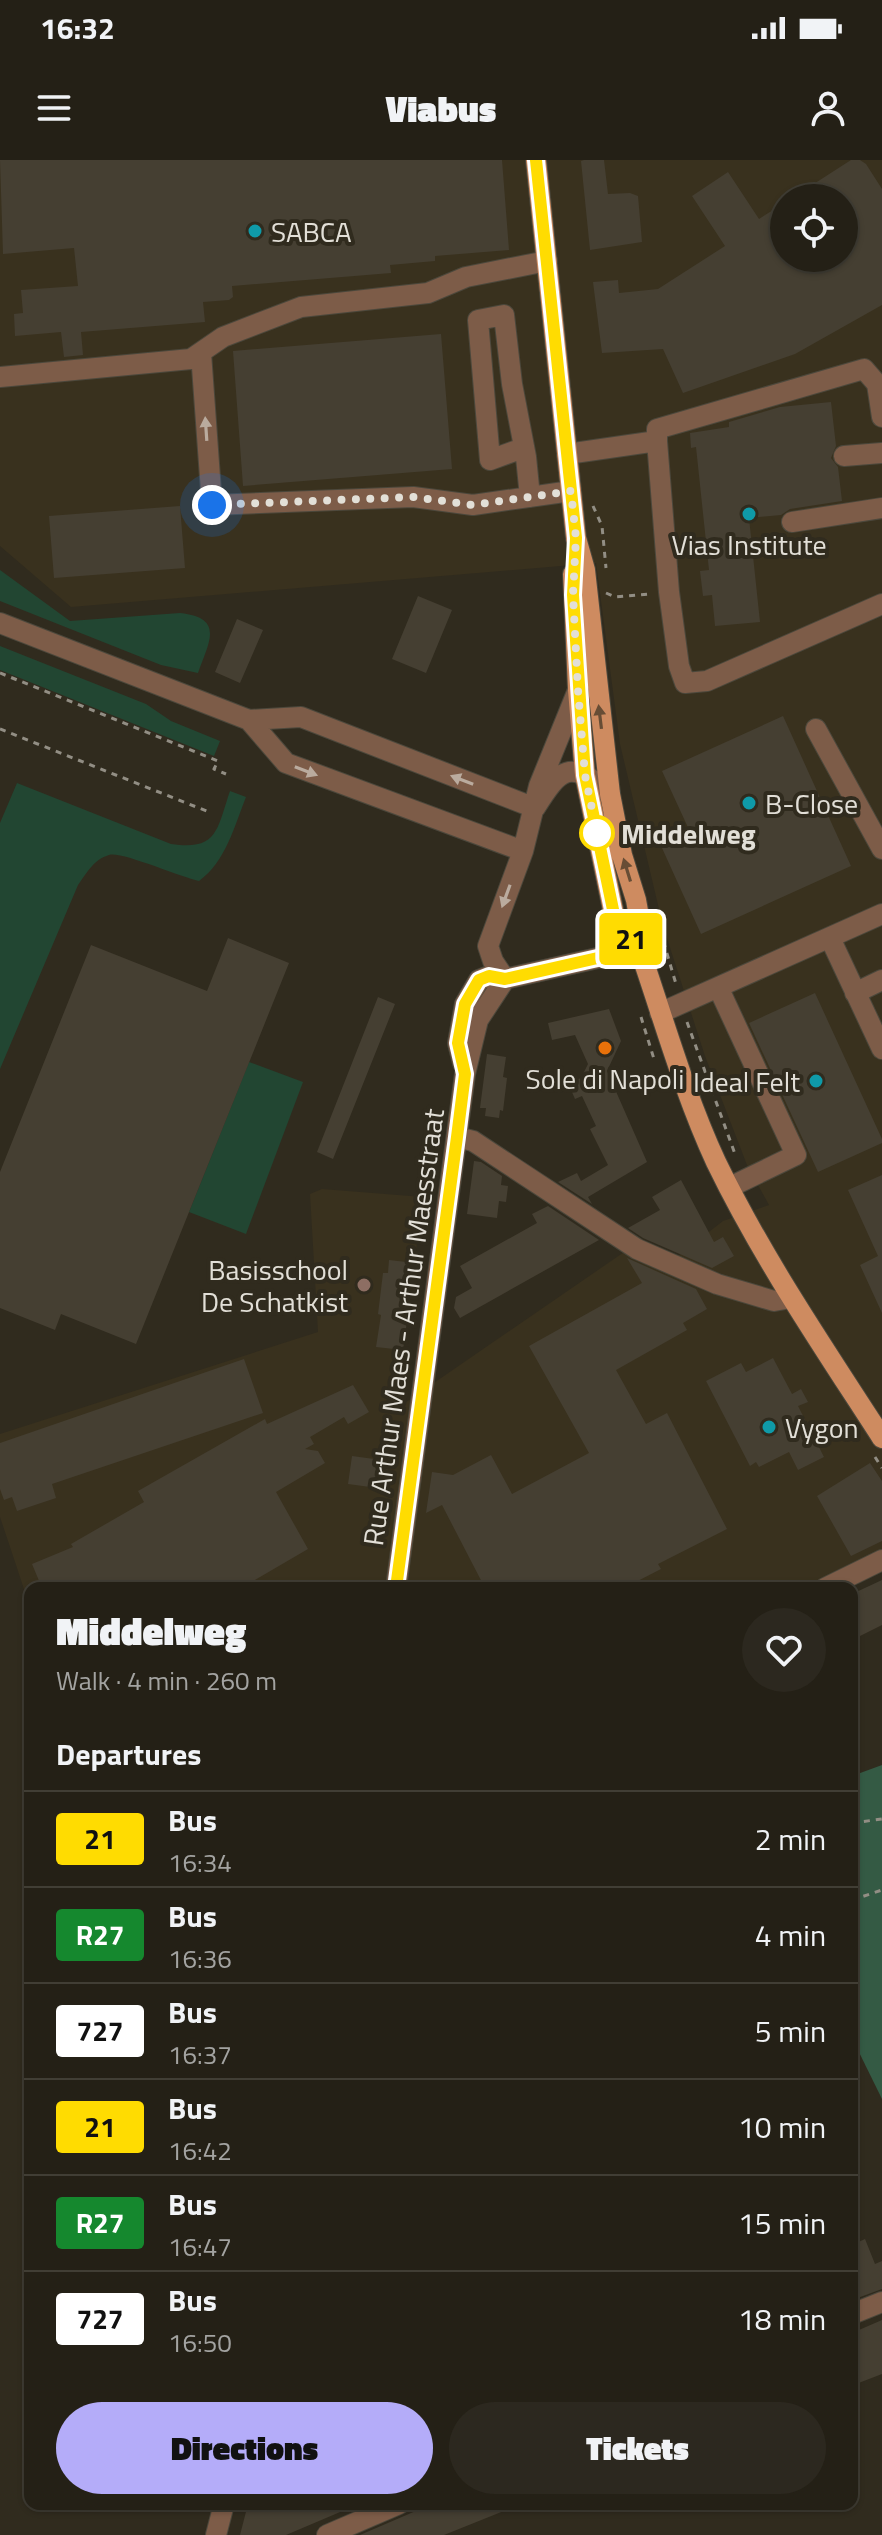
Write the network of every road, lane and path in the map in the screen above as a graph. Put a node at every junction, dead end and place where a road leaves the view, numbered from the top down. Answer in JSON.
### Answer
{"nodes":[{"id":1,"x":536,"y":160,"type":"edge"},
{"id":2,"x":547,"y":261,"type":"junction"},
{"id":3,"x":201,"y":353,"type":"junction"},
{"id":4,"x":0,"y":377,"type":"edge"},
{"id":5,"x":882,"y":417,"type":"edge"},
{"id":6,"x":657,"y":441,"type":"junction"},
{"id":7,"x":523,"y":448,"type":"junction"},
{"id":8,"x":882,"y":453,"type":"edge"},
{"id":9,"x":567,"y":454,"type":"junction"},
{"id":10,"x":844,"y":456,"type":"dead end"},
{"id":11,"x":571,"y":491,"type":"junction"},
{"id":12,"x":530,"y":497,"type":"junction"},
{"id":13,"x":882,"y":508,"type":"edge"},
{"id":14,"x":792,"y":522,"type":"dead end"},
{"id":15,"x":576,"y":538,"type":"junction"},
{"id":16,"x":669,"y":592,"type":"junction"},
{"id":17,"x":587,"y":594,"type":"junction"},
{"id":18,"x":882,"y":604,"type":"edge"},
{"id":19,"x":0,"y":623,"type":"edge"},
{"id":20,"x":0,"y":673,"type":"edge"},
{"id":21,"x":578,"y":690,"type":"junction"},
{"id":22,"x":249,"y":720,"type":"junction"},
{"id":23,"x":0,"y":729,"type":"edge"},
{"id":24,"x":816,"y":729,"type":"dead end"},
{"id":25,"x":226,"y":774,"type":"dead end"},
{"id":26,"x":585,"y":775,"type":"junction"},
{"id":27,"x":610,"y":794,"type":"junction"},
{"id":28,"x":535,"y":808,"type":"junction"},
{"id":29,"x":209,"y":812,"type":"dead end"},
{"id":30,"x":882,"y":849,"type":"edge"},
{"id":31,"x":523,"y":851,"type":"junction"},
{"id":32,"x":882,"y":914,"type":"edge"},
{"id":33,"x":830,"y":938,"type":"junction"},
{"id":34,"x":638,"y":945,"type":"junction"},
{"id":35,"x":674,"y":977,"type":"dead end"},
{"id":36,"x":505,"y":979,"type":"junction"},
{"id":37,"x":882,"y":980,"type":"edge"},
{"id":38,"x":719,"y":989,"type":"junction"},
{"id":39,"x":855,"y":993,"type":"junction"},
{"id":40,"x":682,"y":1004,"type":"junction"},
{"id":41,"x":660,"y":1013,"type":"junction"},
{"id":42,"x":882,"y":1049,"type":"edge"},
{"id":43,"x":457,"y":1137,"type":"junction"},
{"id":44,"x":738,"y":1183,"type":"junction"},
{"id":45,"x":791,"y":1298,"type":"junction"},
{"id":46,"x":882,"y":1438,"type":"edge"},
{"id":47,"x":882,"y":1560,"type":"edge"},
{"id":48,"x":397,"y":1582,"type":"edge"},
{"id":49,"x":837,"y":1582,"type":"edge"},
{"id":50,"x":882,"y":1819,"type":"edge"},
{"id":51,"x":858,"y":1822,"type":"edge"},
{"id":52,"x":882,"y":1890,"type":"edge"},
{"id":53,"x":858,"y":1898,"type":"edge"},
{"id":54,"x":882,"y":2302,"type":"edge"},
{"id":55,"x":858,"y":2312,"type":"edge"},
{"id":56,"x":222,"y":2510,"type":"edge"},
{"id":57,"x":385,"y":2510,"type":"edge"},
{"id":58,"x":216,"y":2535,"type":"edge"},
{"id":59,"x":327,"y":2535,"type":"edge"}],
"edges":[{"from":1,"to":2,"type":"main road"},
{"from":2,"to":3,"type":"street"},
{"from":2,"to":9,"type":"main road"},
{"from":3,"to":4,"type":"street"},
{"from":12,"to":3,"type":"street","one_way":true},
{"from":5,"to":6,"type":"street"},
{"from":6,"to":9,"type":"street"},
{"from":6,"to":16,"type":"street"},
{"from":7,"to":7,"type":"street"},
{"from":7,"to":12,"type":"street"},
{"from":8,"to":10,"type":"street"},
{"from":9,"to":11,"type":"main road"},
{"from":11,"to":12,"type":"street"},
{"from":11,"to":15,"type":"main road"},
{"from":13,"to":14,"type":"street"},
{"from":15,"to":17,"type":"main road"},
{"from":15,"to":21,"type":"main road"},
{"from":16,"to":17,"type":"path"},
{"from":16,"to":18,"type":"street"},
{"from":27,"to":17,"type":"main road","one_way":true},
{"from":19,"to":22,"type":"street"},
{"from":20,"to":25,"type":"path"},
{"from":21,"to":26,"type":"main road"},
{"from":21,"to":28,"type":"street"},
{"from":28,"to":22,"type":"street","one_way":true},
{"from":22,"to":31,"type":"street","one_way":true},
{"from":23,"to":29,"type":"path"},
{"from":24,"to":30,"type":"street"},
{"from":26,"to":27,"type":"street"},
{"from":26,"to":28,"type":"street"},
{"from":26,"to":34,"type":"main road"},
{"from":34,"to":27,"type":"main road","one_way":true},
{"from":28,"to":31,"type":"street"},
{"from":31,"to":36,"type":"street","one_way":true},
{"from":32,"to":33,"type":"street"},
{"from":33,"to":38,"type":"street"},
{"from":33,"to":39,"type":"street"},
{"from":34,"to":36,"type":"street","name":"Rue Arthur Maes - Arthur Maesstraat"},
{"from":34,"to":41,"type":"main road"},
{"from":35,"to":40,"type":"path"},
{"from":36,"to":43,"type":"street","name":"Rue Arthur Maes - Arthur Maesstraat"},
{"from":37,"to":39,"type":"street"},
{"from":38,"to":40,"type":"street"},
{"from":38,"to":44,"type":"street"},
{"from":39,"to":42,"type":"street"},
{"from":40,"to":41,"type":"street"},
{"from":40,"to":44,"type":"path"},
{"from":41,"to":44,"type":"main road"},
{"from":43,"to":45,"type":"street"},
{"from":43,"to":48,"type":"street","name":"Rue Arthur Maes - Arthur Maesstraat"},
{"from":44,"to":45,"type":"main road"},
{"from":45,"to":46,"type":"main road"},
{"from":47,"to":49,"type":"street"},
{"from":50,"to":51,"type":"path"},
{"from":52,"to":53,"type":"path"},
{"from":54,"to":55,"type":"street"},
{"from":56,"to":58,"type":"street"},
{"from":57,"to":59,"type":"street"}]}
